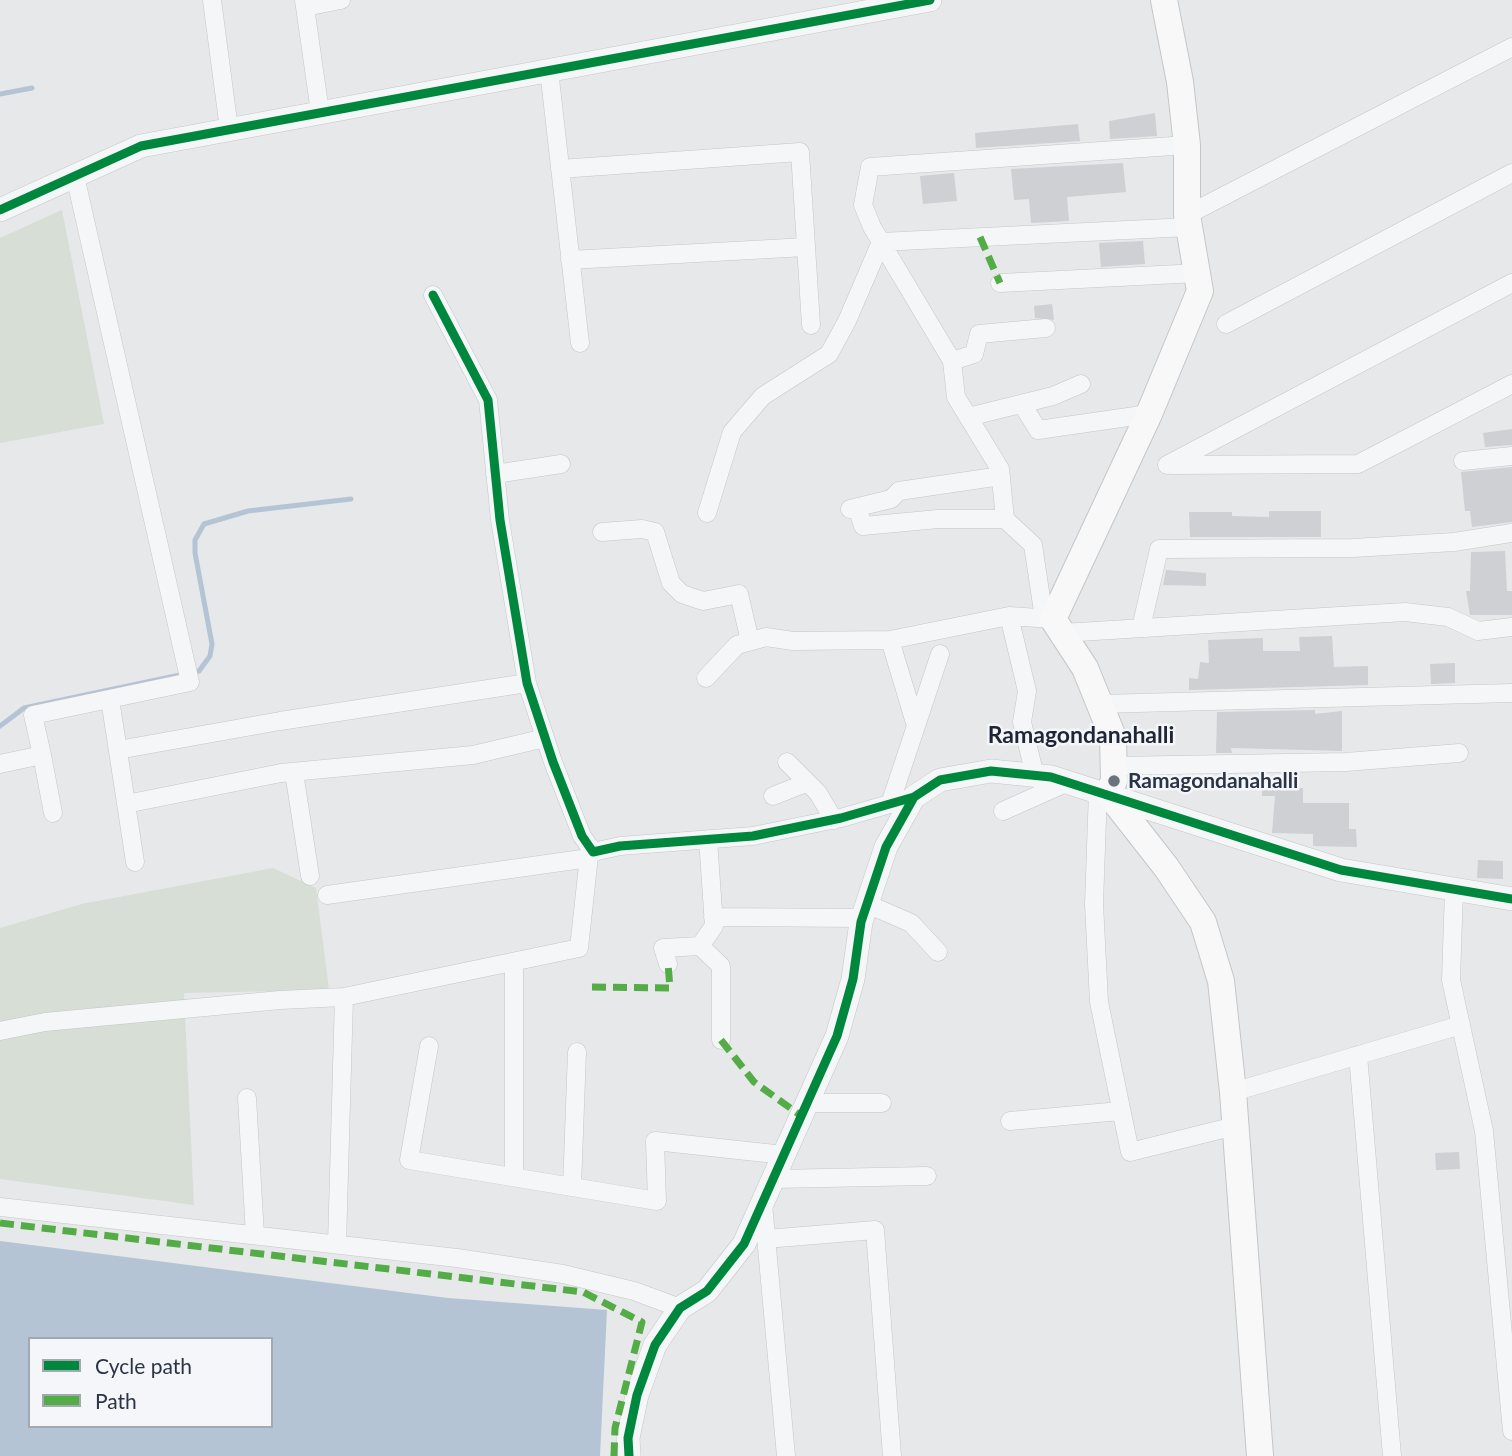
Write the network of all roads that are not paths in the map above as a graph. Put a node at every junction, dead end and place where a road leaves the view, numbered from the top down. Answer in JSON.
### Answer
{"nodes":[{"id":1,"x":212,"y":0,"type":"edge"},
{"id":2,"x":341,"y":0,"type":"edge"},
{"id":3,"x":930,"y":0,"type":"edge"},
{"id":4,"x":1164,"y":0,"type":"edge"},
{"id":5,"x":304,"y":3,"type":"edge"},
{"id":6,"x":884,"y":4,"type":"edge"},
{"id":7,"x":1512,"y":47,"type":"edge"},
{"id":8,"x":549,"y":70,"type":"junction"},
{"id":9,"x":320,"y":113,"type":"junction"},
{"id":10,"x":229,"y":129,"type":"junction"},
{"id":11,"x":1187,"y":145,"type":"junction"},
{"id":12,"x":560,"y":169,"type":"junction"},
{"id":13,"x":1512,"y":173,"type":"edge"},
{"id":14,"x":75,"y":176,"type":"junction"},
{"id":15,"x":0,"y":210,"type":"edge"},
{"id":16,"x":1188,"y":221,"type":"junction"},
{"id":17,"x":881,"y":242,"type":"junction"},
{"id":18,"x":806,"y":247,"type":"junction"},
{"id":19,"x":570,"y":260,"type":"junction"},
{"id":20,"x":1199,"y":273,"type":"junction"},
{"id":21,"x":1000,"y":283,"type":"dead end"},
{"id":22,"x":1512,"y":283,"type":"edge"},
{"id":23,"x":433,"y":295,"type":"dead end"},
{"id":24,"x":1226,"y":324,"type":"dead end"},
{"id":25,"x":811,"y":325,"type":"dead end"},
{"id":26,"x":1045,"y":328,"type":"dead end"},
{"id":27,"x":580,"y":343,"type":"dead end"},
{"id":28,"x":952,"y":360,"type":"junction"},
{"id":29,"x":1081,"y":384,"type":"dead end"},
{"id":30,"x":1512,"y":384,"type":"edge"},
{"id":31,"x":1022,"y":404,"type":"junction"},
{"id":32,"x":1149,"y":414,"type":"junction"},
{"id":33,"x":968,"y":417,"type":"junction"},
{"id":34,"x":1512,"y":456,"type":"edge"},
{"id":35,"x":1463,"y":461,"type":"dead end"},
{"id":36,"x":561,"y":464,"type":"dead end"},
{"id":37,"x":495,"y":474,"type":"junction"},
{"id":38,"x":1001,"y":476,"type":"junction"},
{"id":39,"x":707,"y":513,"type":"dead end"},
{"id":40,"x":1005,"y":519,"type":"junction"},
{"id":41,"x":603,"y":532,"type":"dead end"},
{"id":42,"x":1512,"y":533,"type":"edge"},
{"id":43,"x":1009,"y":616,"type":"junction"},
{"id":44,"x":1053,"y":624,"type":"junction"},
{"id":45,"x":1512,"y":627,"type":"edge"},
{"id":46,"x":1141,"y":628,"type":"junction"},
{"id":47,"x":890,"y":640,"type":"junction"},
{"id":48,"x":750,"y":642,"type":"junction"},
{"id":49,"x":940,"y":654,"type":"dead end"},
{"id":50,"x":706,"y":678,"type":"dead end"},
{"id":51,"x":527,"y":683,"type":"junction"},
{"id":52,"x":1512,"y":693,"type":"edge"},
{"id":53,"x":110,"y":699,"type":"junction"},
{"id":54,"x":1100,"y":704,"type":"junction"},
{"id":55,"x":916,"y":726,"type":"junction"},
{"id":56,"x":545,"y":737,"type":"junction"},
{"id":57,"x":118,"y":750,"type":"junction"},
{"id":58,"x":1460,"y":753,"type":"dead end"},
{"id":59,"x":41,"y":755,"type":"junction"},
{"id":60,"x":786,"y":762,"type":"dead end"},
{"id":61,"x":0,"y":764,"type":"edge"},
{"id":62,"x":1114,"y":766,"type":"junction"},
{"id":63,"x":295,"y":772,"type":"junction"},
{"id":64,"x":1035,"y":776,"type":"junction"},
{"id":65,"x":1068,"y":782,"type":"junction"},
{"id":66,"x":806,"y":783,"type":"junction"},
{"id":67,"x":1103,"y":792,"type":"junction"},
{"id":68,"x":773,"y":796,"type":"dead end"},
{"id":69,"x":914,"y":797,"type":"junction"},
{"id":70,"x":126,"y":804,"type":"junction"},
{"id":71,"x":890,"y":804,"type":"junction"},
{"id":72,"x":1003,"y":811,"type":"dead end"},
{"id":73,"x":53,"y":813,"type":"dead end"},
{"id":74,"x":834,"y":820,"type":"junction"},
{"id":75,"x":708,"y":839,"type":"junction"},
{"id":76,"x":589,"y":853,"type":"junction"},
{"id":77,"x":135,"y":862,"type":"dead end"},
{"id":78,"x":310,"y":876,"type":"dead end"},
{"id":79,"x":1454,"y":890,"type":"junction"},
{"id":80,"x":327,"y":895,"type":"dead end"},
{"id":81,"x":1512,"y":899,"type":"edge"},
{"id":82,"x":865,"y":911,"type":"junction"},
{"id":83,"x":713,"y":917,"type":"junction"},
{"id":84,"x":700,"y":946,"type":"junction"},
{"id":85,"x":938,"y":952,"type":"dead end"},
{"id":86,"x":514,"y":962,"type":"junction"},
{"id":87,"x":668,"y":964,"type":"dead end"},
{"id":88,"x":344,"y":997,"type":"junction"},
{"id":89,"x":1461,"y":1025,"type":"junction"},
{"id":90,"x":0,"y":1031,"type":"edge"},
{"id":91,"x":722,"y":1041,"type":"dead end"},
{"id":92,"x":429,"y":1046,"type":"dead end"},
{"id":93,"x":577,"y":1052,"type":"dead end"},
{"id":94,"x":1358,"y":1055,"type":"junction"},
{"id":95,"x":1233,"y":1092,"type":"junction"},
{"id":96,"x":247,"y":1098,"type":"dead end"},
{"id":97,"x":882,"y":1103,"type":"dead end"},
{"id":98,"x":807,"y":1104,"type":"junction"},
{"id":99,"x":1120,"y":1111,"type":"junction"},
{"id":100,"x":1010,"y":1121,"type":"dead end"},
{"id":101,"x":1235,"y":1126,"type":"junction"},
{"id":102,"x":784,"y":1155,"type":"junction"},
{"id":103,"x":927,"y":1176,"type":"dead end"},
{"id":104,"x":514,"y":1177,"type":"junction"},
{"id":105,"x":774,"y":1180,"type":"junction"},
{"id":106,"x":572,"y":1187,"type":"junction"},
{"id":107,"x":763,"y":1204,"type":"junction"},
{"id":108,"x":0,"y":1207,"type":"edge"},
{"id":109,"x":255,"y":1235,"type":"junction"},
{"id":110,"x":766,"y":1239,"type":"junction"},
{"id":111,"x":337,"y":1244,"type":"junction"},
{"id":112,"x":680,"y":1308,"type":"junction"},
{"id":113,"x":1512,"y":1431,"type":"edge"},
{"id":114,"x":629,"y":1456,"type":"edge"},
{"id":115,"x":786,"y":1456,"type":"edge"},
{"id":116,"x":892,"y":1456,"type":"edge"},
{"id":117,"x":1260,"y":1456,"type":"edge"},
{"id":118,"x":1392,"y":1456,"type":"edge"}],
"edges":[{"from":1,"to":10,"type":"street"},
{"from":2,"to":5,"type":"street"},
{"from":3,"to":6,"type":"street"},
{"from":4,"to":11,"type":"main road"},
{"from":5,"to":9,"type":"street"},
{"from":6,"to":8,"type":"street"},
{"from":7,"to":16,"type":"street"},
{"from":8,"to":9,"type":"street"},
{"from":8,"to":12,"type":"street"},
{"from":9,"to":10,"type":"street"},
{"from":10,"to":14,"type":"street"},
{"from":11,"to":16,"type":"main road"},
{"from":11,"to":17,"type":"street"},
{"from":12,"to":18,"type":"street"},
{"from":12,"to":19,"type":"street"},
{"from":13,"to":24,"type":"street"},
{"from":14,"to":15,"type":"street"},
{"from":14,"to":53,"type":"street"},
{"from":16,"to":17,"type":"street"},
{"from":16,"to":20,"type":"main road"},
{"from":17,"to":28,"type":"street"},
{"from":17,"to":39,"type":"street"},
{"from":18,"to":19,"type":"street"},
{"from":18,"to":25,"type":"street"},
{"from":19,"to":27,"type":"street"},
{"from":20,"to":21,"type":"street"},
{"from":20,"to":32,"type":"main road"},
{"from":22,"to":30,"type":"street"},
{"from":23,"to":37,"type":"street"},
{"from":26,"to":28,"type":"street"},
{"from":28,"to":33,"type":"street"},
{"from":29,"to":31,"type":"street"},
{"from":31,"to":32,"type":"street"},
{"from":31,"to":33,"type":"street"},
{"from":32,"to":44,"type":"main road"},
{"from":33,"to":38,"type":"street"},
{"from":34,"to":35,"type":"street"},
{"from":36,"to":37,"type":"street"},
{"from":37,"to":51,"type":"street"},
{"from":38,"to":40,"type":"street"},
{"from":38,"to":40,"type":"street"},
{"from":40,"to":44,"type":"street"},
{"from":41,"to":48,"type":"street"},
{"from":42,"to":46,"type":"street"},
{"from":43,"to":44,"type":"street"},
{"from":43,"to":47,"type":"street"},
{"from":43,"to":64,"type":"street"},
{"from":44,"to":46,"type":"street"},
{"from":44,"to":54,"type":"main road"},
{"from":45,"to":46,"type":"street"},
{"from":47,"to":48,"type":"street"},
{"from":47,"to":55,"type":"street"},
{"from":48,"to":50,"type":"street"},
{"from":49,"to":55,"type":"street"},
{"from":51,"to":56,"type":"street"},
{"from":51,"to":57,"type":"street"},
{"from":52,"to":54,"type":"street"},
{"from":53,"to":57,"type":"street"},
{"from":53,"to":59,"type":"street"},
{"from":54,"to":62,"type":"main road"},
{"from":55,"to":71,"type":"street"},
{"from":56,"to":63,"type":"street"},
{"from":56,"to":76,"type":"street"},
{"from":57,"to":70,"type":"street"},
{"from":58,"to":62,"type":"street"},
{"from":59,"to":61,"type":"street"},
{"from":59,"to":73,"type":"street"},
{"from":60,"to":66,"type":"street"},
{"from":62,"to":67,"type":"main road"},
{"from":63,"to":70,"type":"street"},
{"from":63,"to":78,"type":"street"},
{"from":64,"to":65,"type":"street"},
{"from":64,"to":69,"type":"street"},
{"from":65,"to":67,"type":"street"},
{"from":65,"to":72,"type":"street"},
{"from":66,"to":68,"type":"street"},
{"from":66,"to":74,"type":"street"},
{"from":67,"to":79,"type":"street"},
{"from":67,"to":95,"type":"main road"},
{"from":67,"to":99,"type":"street"},
{"from":69,"to":71,"type":"street"},
{"from":69,"to":82,"type":"street"},
{"from":70,"to":77,"type":"street"},
{"from":71,"to":74,"type":"street"},
{"from":74,"to":75,"type":"street"},
{"from":75,"to":76,"type":"street"},
{"from":75,"to":83,"type":"street"},
{"from":76,"to":80,"type":"street"},
{"from":76,"to":86,"type":"street"},
{"from":79,"to":81,"type":"street"},
{"from":79,"to":89,"type":"street"},
{"from":82,"to":83,"type":"street"},
{"from":82,"to":85,"type":"street"},
{"from":82,"to":98,"type":"street"},
{"from":83,"to":84,"type":"street"},
{"from":84,"to":87,"type":"street"},
{"from":84,"to":91,"type":"street"},
{"from":86,"to":88,"type":"street"},
{"from":86,"to":104,"type":"street"},
{"from":88,"to":90,"type":"street"},
{"from":88,"to":111,"type":"street"},
{"from":89,"to":94,"type":"street"},
{"from":89,"to":113,"type":"street"},
{"from":92,"to":104,"type":"street"},
{"from":93,"to":106,"type":"street"},
{"from":94,"to":95,"type":"street"},
{"from":94,"to":118,"type":"street"},
{"from":95,"to":101,"type":"main road"},
{"from":96,"to":109,"type":"street"},
{"from":97,"to":98,"type":"street"},
{"from":98,"to":102,"type":"street"},
{"from":99,"to":100,"type":"street"},
{"from":99,"to":101,"type":"street"},
{"from":101,"to":117,"type":"main road"},
{"from":102,"to":105,"type":"street"},
{"from":102,"to":106,"type":"street"},
{"from":103,"to":105,"type":"street"},
{"from":104,"to":106,"type":"street"},
{"from":105,"to":107,"type":"street"},
{"from":107,"to":110,"type":"street"},
{"from":107,"to":112,"type":"street"},
{"from":108,"to":109,"type":"street"},
{"from":109,"to":111,"type":"street"},
{"from":110,"to":115,"type":"street"},
{"from":110,"to":116,"type":"street"},
{"from":111,"to":112,"type":"street"},
{"from":112,"to":114,"type":"street"}]}
